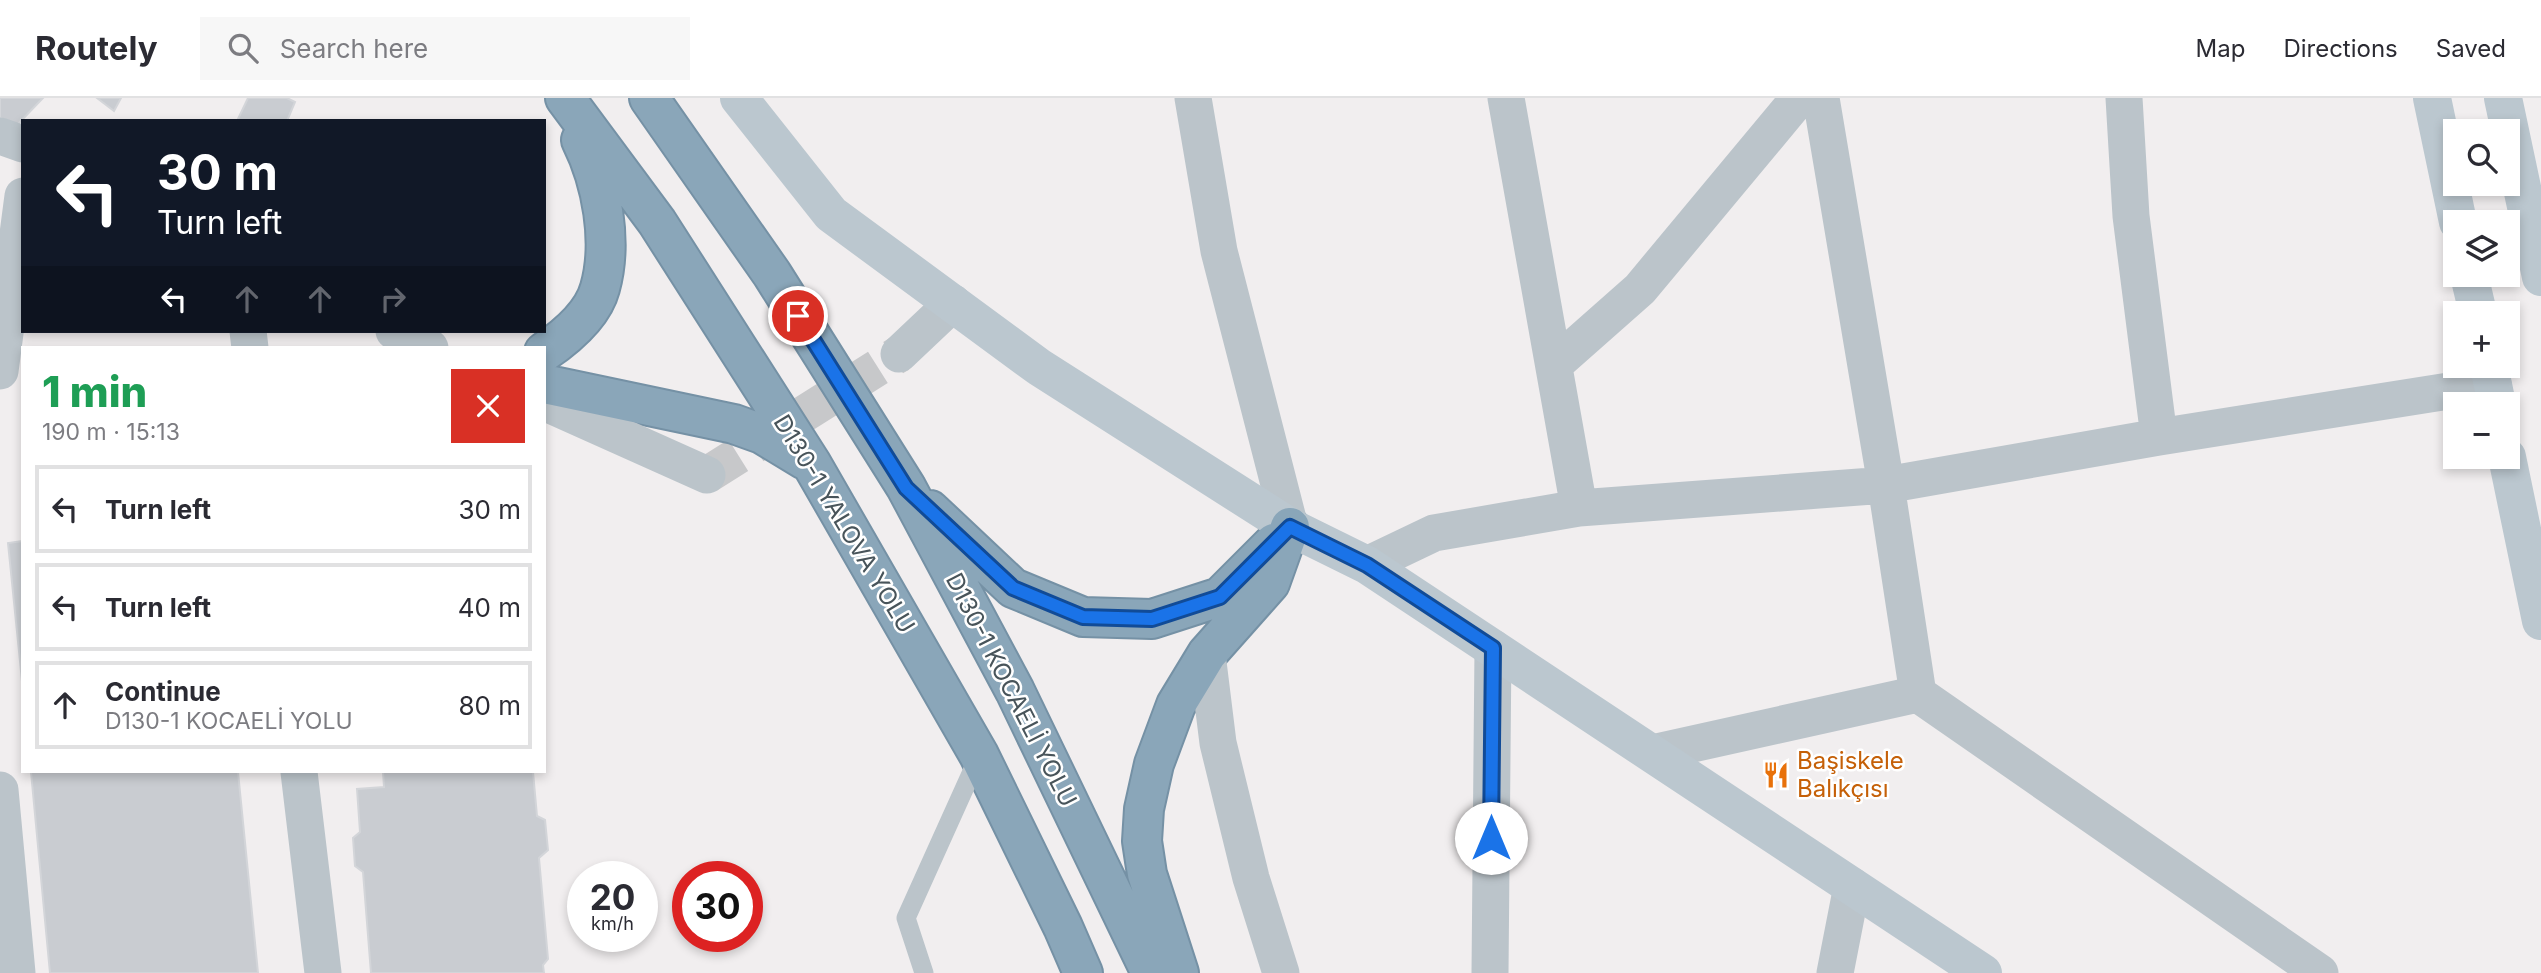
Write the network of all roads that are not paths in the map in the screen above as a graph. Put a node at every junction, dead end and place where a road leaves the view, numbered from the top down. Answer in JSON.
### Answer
{"nodes":[{"id":1,"x":559,"y":98,"type":"edge"},
{"id":2,"x":565,"y":98,"type":"edge"},
{"id":3,"x":649,"y":98,"type":"edge"},
{"id":4,"x":739,"y":98,"type":"edge"},
{"id":5,"x":1194,"y":98,"type":"edge"},
{"id":6,"x":1506,"y":98,"type":"edge"},
{"id":7,"x":1799,"y":98,"type":"edge"},
{"id":8,"x":1821,"y":98,"type":"edge"},
{"id":9,"x":2124,"y":98,"type":"edge"},
{"id":10,"x":2432,"y":98,"type":"edge"},
{"id":11,"x":2503,"y":98,"type":"edge"},
{"id":12,"x":0,"y":136,"type":"edge"},
{"id":13,"x":21,"y":143,"type":"edge"},
{"id":14,"x":2455,"y":210,"type":"edge"},
{"id":15,"x":21,"y":211,"type":"edge"},
{"id":16,"x":2541,"y":277,"type":"edge"},
{"id":17,"x":953,"y":303,"type":"junction"},
{"id":18,"x":398,"y":333,"type":"edge"},
{"id":19,"x":426,"y":346,"type":"edge"},
{"id":20,"x":546,"y":350,"type":"edge"},
{"id":21,"x":899,"y":354,"type":"tunnel mouth"},
{"id":22,"x":1554,"y":365,"type":"junction"},
{"id":23,"x":0,"y":371,"type":"edge"},
{"id":24,"x":546,"y":384,"type":"edge"},
{"id":25,"x":2493,"y":385,"type":"edge"},
{"id":26,"x":546,"y":403,"type":"edge"},
{"id":27,"x":2159,"y":437,"type":"junction"},
{"id":28,"x":811,"y":463,"type":"junction"},
{"id":29,"x":2509,"y":469,"type":"edge"},
{"id":30,"x":707,"y":475,"type":"dead end"},
{"id":31,"x":1886,"y":485,"type":"junction"},
{"id":32,"x":906,"y":488,"type":"junction"},
{"id":33,"x":1580,"y":508,"type":"junction"},
{"id":34,"x":1290,"y":527,"type":"junction"},
{"id":35,"x":1367,"y":565,"type":"junction"},
{"id":36,"x":2541,"y":621,"type":"edge"},
{"id":37,"x":1493,"y":648,"type":"junction"},
{"id":38,"x":1207,"y":654,"type":"junction"},
{"id":39,"x":1918,"y":694,"type":"junction"},
{"id":40,"x":1652,"y":753,"type":"junction"},
{"id":41,"x":979,"y":755,"type":"junction"},
{"id":42,"x":299,"y":773,"type":"edge"},
{"id":43,"x":0,"y":790,"type":"edge"},
{"id":44,"x":1852,"y":886,"type":"junction"},
{"id":45,"x":17,"y":973,"type":"edge"},
{"id":46,"x":323,"y":973,"type":"edge"},
{"id":47,"x":924,"y":973,"type":"edge"},
{"id":48,"x":1083,"y":973,"type":"edge"},
{"id":49,"x":1151,"y":973,"type":"edge"},
{"id":50,"x":1179,"y":973,"type":"edge"},
{"id":51,"x":1281,"y":973,"type":"edge"},
{"id":52,"x":1490,"y":973,"type":"edge"},
{"id":53,"x":1835,"y":973,"type":"edge"},
{"id":54,"x":1983,"y":973,"type":"edge"},
{"id":55,"x":2320,"y":973,"type":"edge"}],
"edges":[{"from":1,"to":20,"type":"highway"},
{"from":2,"to":28,"type":"highway","name":"D130-1 YALOVA YOLU"},
{"from":3,"to":32,"type":"highway","name":"D130-1 KOCAELİ YOLU"},
{"from":4,"to":17,"type":"main road"},
{"from":5,"to":34,"type":"street"},
{"from":6,"to":22,"type":"street"},
{"from":7,"to":22,"type":"street"},
{"from":8,"to":31,"type":"street"},
{"from":9,"to":27,"type":"street"},
{"from":10,"to":14,"type":"main road"},
{"from":11,"to":16,"type":"main road"},
{"from":12,"to":13,"type":"street"},
{"from":15,"to":23,"type":"street"},
{"from":17,"to":21,"type":"street"},
{"from":17,"to":34,"type":"main road"},
{"from":18,"to":19,"type":"street"},
{"from":22,"to":33,"type":"street"},
{"from":24,"to":28,"type":"highway"},
{"from":25,"to":27,"type":"street"},
{"from":26,"to":30,"type":"street"},
{"from":27,"to":31,"type":"street"},
{"from":28,"to":41,"type":"highway","name":"D130-1 YALOVA YOLU"},
{"from":29,"to":36,"type":"main road"},
{"from":31,"to":33,"type":"street"},
{"from":31,"to":39,"type":"street"},
{"from":32,"to":34,"type":"highway"},
{"from":32,"to":49,"type":"highway","name":"D130-1 KOCAELİ YOLU"},
{"from":33,"to":35,"type":"street"},
{"from":34,"to":35,"type":"main road"},
{"from":34,"to":38,"type":"highway"},
{"from":35,"to":37,"type":"main road"},
{"from":37,"to":40,"type":"main road"},
{"from":37,"to":52,"type":"street"},
{"from":38,"to":50,"type":"highway"},
{"from":38,"to":51,"type":"street"},
{"from":39,"to":40,"type":"street"},
{"from":39,"to":55,"type":"street"},
{"from":40,"to":44,"type":"main road"},
{"from":41,"to":47,"type":"lane"},
{"from":41,"to":48,"type":"highway","name":"D130-1 YALOVA YOLU"},
{"from":42,"to":46,"type":"street"},
{"from":43,"to":45,"type":"street"},
{"from":44,"to":53,"type":"street"},
{"from":44,"to":54,"type":"main road"}]}
